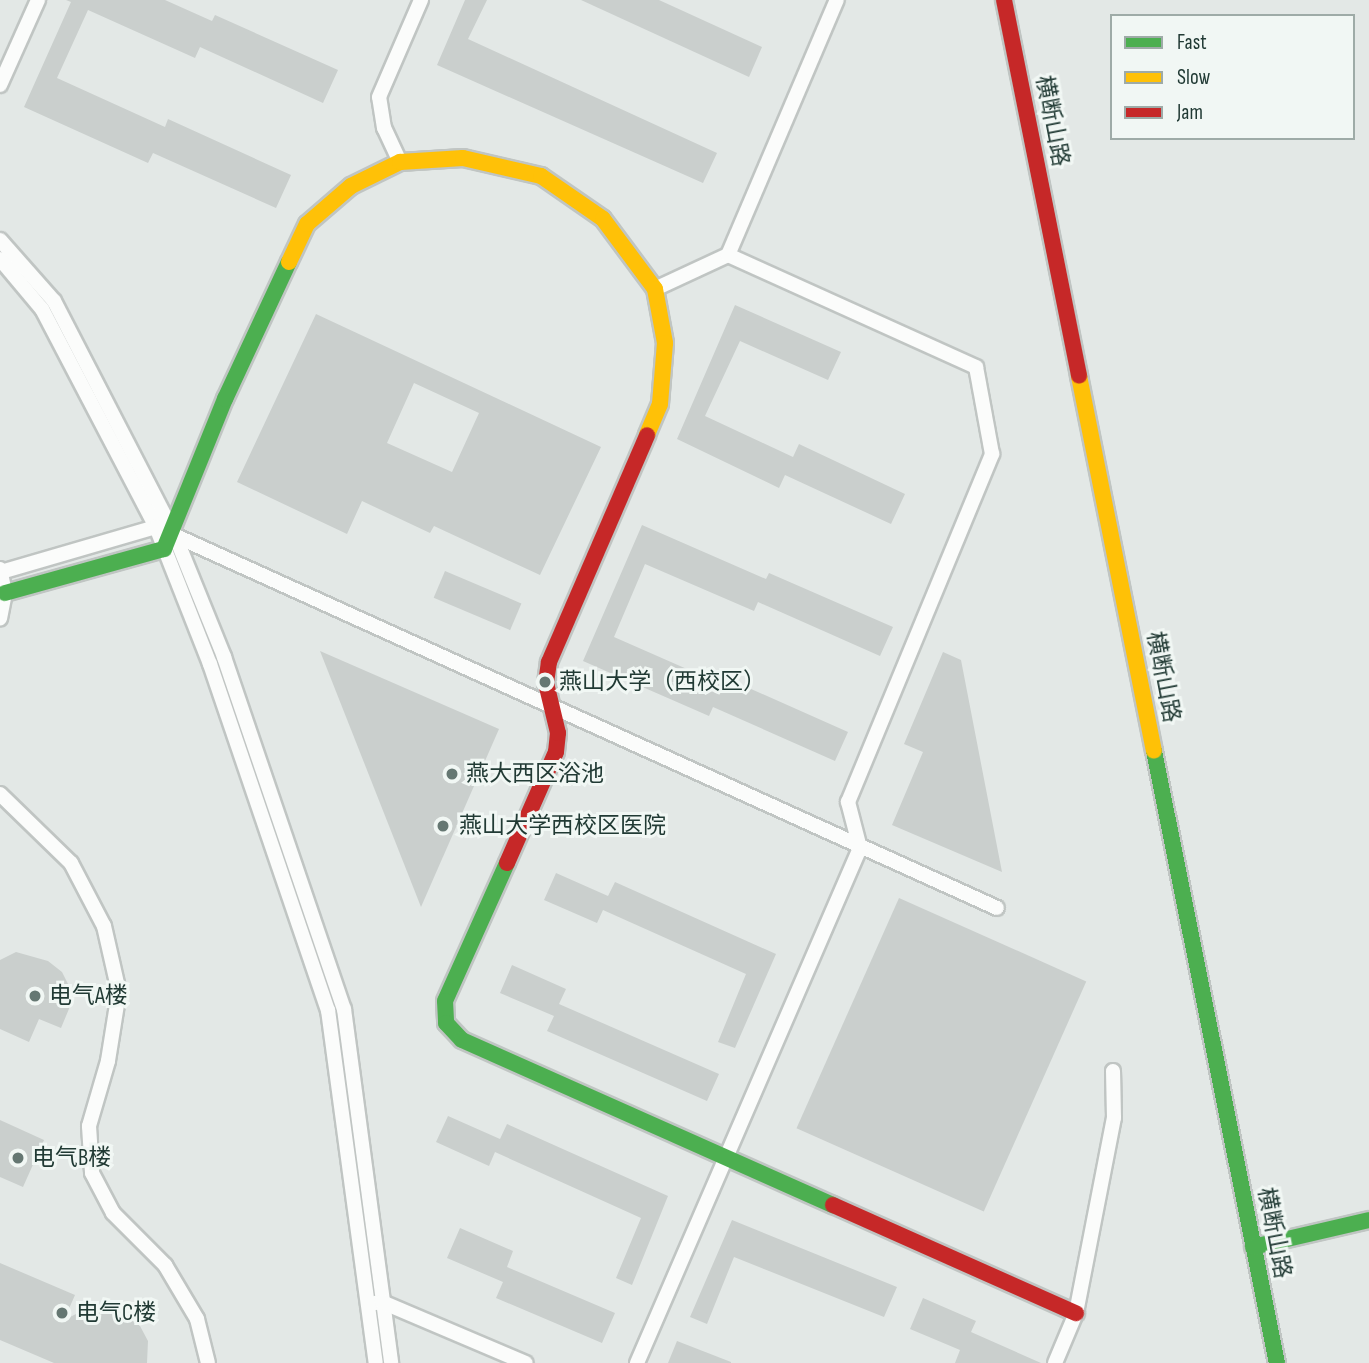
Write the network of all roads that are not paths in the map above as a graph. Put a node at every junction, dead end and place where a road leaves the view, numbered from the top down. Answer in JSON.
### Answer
{"nodes":[{"id":1,"x":38,"y":0,"type":"edge"},
{"id":2,"x":421,"y":0,"type":"edge"},
{"id":3,"x":837,"y":0,"type":"edge"},
{"id":4,"x":1004,"y":0,"type":"edge"},
{"id":5,"x":0,"y":85,"type":"edge"},
{"id":6,"x":400,"y":162,"type":"junction"},
{"id":7,"x":0,"y":240,"type":"edge"},
{"id":8,"x":728,"y":255,"type":"junction"},
{"id":9,"x":0,"y":259,"type":"edge"},
{"id":10,"x":655,"y":289,"type":"junction"},
{"id":11,"x":156,"y":527,"type":"junction"},
{"id":12,"x":174,"y":533,"type":"junction"},
{"id":13,"x":164,"y":549,"type":"junction"},
{"id":14,"x":1,"y":571,"type":"edge"},
{"id":15,"x":5,"y":593,"type":"junction"},
{"id":16,"x":0,"y":619,"type":"edge"},
{"id":17,"x":550,"y":708,"type":"junction"},
{"id":18,"x":0,"y":794,"type":"edge"},
{"id":19,"x":860,"y":848,"type":"junction"},
{"id":20,"x":998,"y":908,"type":"dead end"},
{"id":21,"x":1113,"y":1071,"type":"dead end"},
{"id":22,"x":727,"y":1159,"type":"junction"},
{"id":23,"x":1369,"y":1220,"type":"edge"},
{"id":24,"x":1254,"y":1247,"type":"junction"},
{"id":25,"x":376,"y":1303,"type":"junction"},
{"id":26,"x":1076,"y":1313,"type":"junction"},
{"id":27,"x":208,"y":1363,"type":"edge"},
{"id":28,"x":376,"y":1363,"type":"edge"},
{"id":29,"x":390,"y":1363,"type":"edge"},
{"id":30,"x":526,"y":1363,"type":"edge"},
{"id":31,"x":637,"y":1363,"type":"edge"},
{"id":32,"x":1055,"y":1363,"type":"edge"},
{"id":33,"x":1277,"y":1363,"type":"edge"}],
"edges":[{"from":1,"to":5,"type":"street"},
{"from":2,"to":6,"type":"street"},
{"from":3,"to":8,"type":"street"},
{"from":4,"to":24,"type":"street","name":"横断山路"},
{"from":6,"to":10,"type":"street"},
{"from":6,"to":12,"type":"street"},
{"from":7,"to":12,"type":"street"},
{"from":8,"to":10,"type":"street"},
{"from":8,"to":19,"type":"street"},
{"from":9,"to":11,"type":"street"},
{"from":10,"to":17,"type":"street"},
{"from":11,"to":12,"type":"street"},
{"from":11,"to":13,"type":"street"},
{"from":11,"to":14,"type":"street"},
{"from":12,"to":13,"type":"street"},
{"from":12,"to":17,"type":"street"},
{"from":12,"to":25,"type":"street"},
{"from":13,"to":15,"type":"street"},
{"from":13,"to":25,"type":"street"},
{"from":14,"to":15,"type":"street"},
{"from":15,"to":16,"type":"street"},
{"from":17,"to":19,"type":"street"},
{"from":17,"to":22,"type":"street"},
{"from":18,"to":27,"type":"street"},
{"from":19,"to":20,"type":"street"},
{"from":19,"to":22,"type":"street"},
{"from":21,"to":26,"type":"street"},
{"from":22,"to":26,"type":"street"},
{"from":22,"to":31,"type":"street"},
{"from":23,"to":24,"type":"street"},
{"from":24,"to":33,"type":"street","name":"横断山路"},
{"from":25,"to":28,"type":"street"},
{"from":25,"to":29,"type":"street"},
{"from":25,"to":30,"type":"street"},
{"from":26,"to":32,"type":"street"}]}
